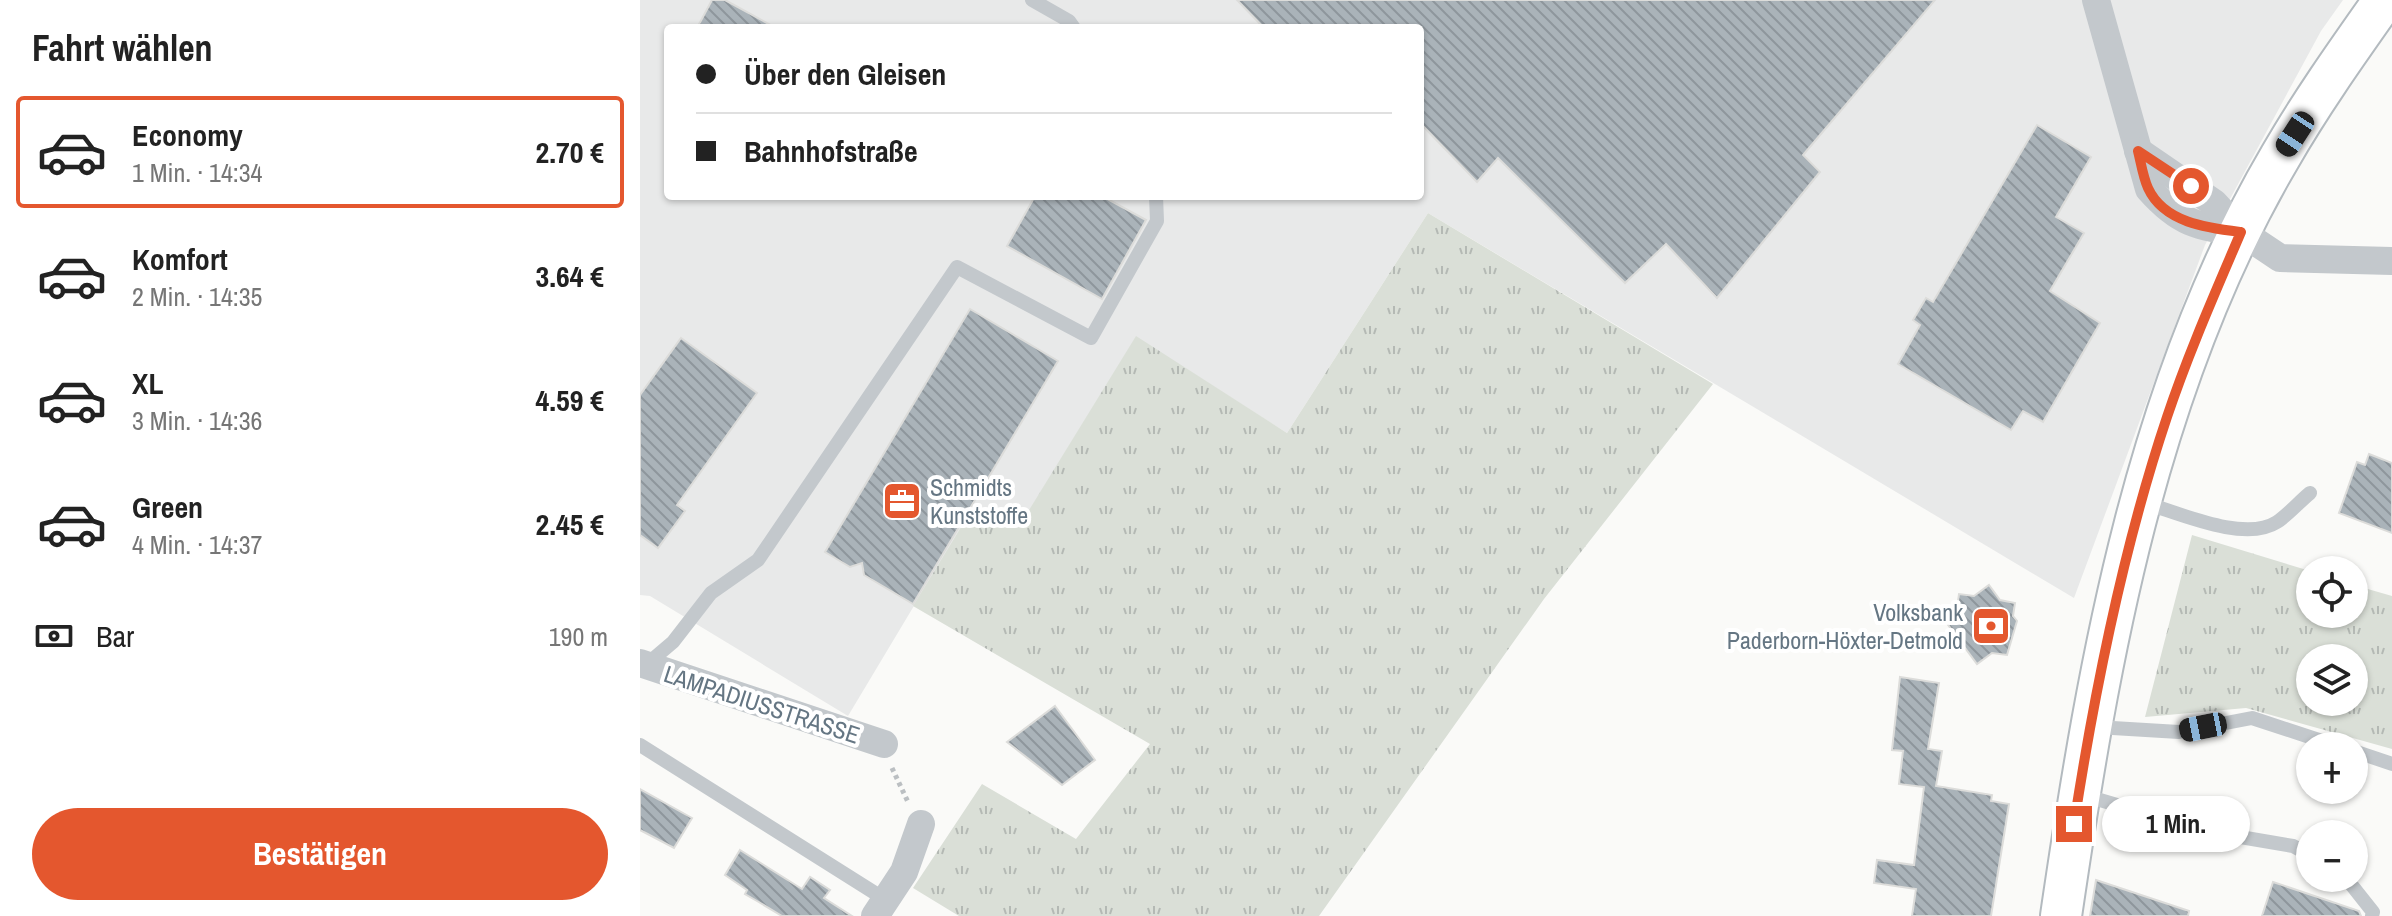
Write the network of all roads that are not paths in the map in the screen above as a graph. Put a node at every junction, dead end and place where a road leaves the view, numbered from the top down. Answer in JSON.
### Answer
{"nodes":[{"id":1,"x":1032,"y":0,"type":"edge"},
{"id":2,"x":2096,"y":0,"type":"edge"},
{"id":3,"x":2384,"y":0,"type":"edge"},
{"id":4,"x":1071,"y":24,"type":"edge"},
{"id":5,"x":1156,"y":200,"type":"edge"},
{"id":6,"x":2241,"y":232,"type":"junction"},
{"id":7,"x":2392,"y":261,"type":"edge"},
{"id":8,"x":2310,"y":493,"type":"dead end"},
{"id":9,"x":2140,"y":501,"type":"junction"},
{"id":10,"x":643,"y":664,"type":"edge"},
{"id":11,"x":2091,"y":726,"type":"junction"},
{"id":12,"x":2296,"y":732,"type":"edge"},
{"id":13,"x":884,"y":744,"type":"road end"},
{"id":14,"x":640,"y":745,"type":"edge"},
{"id":15,"x":2368,"y":756,"type":"edge"},
{"id":16,"x":2392,"y":764,"type":"edge"},
{"id":17,"x":2079,"y":794,"type":"junction"},
{"id":18,"x":921,"y":824,"type":"road end"},
{"id":19,"x":2296,"y":848,"type":"edge"},
{"id":20,"x":2357,"y":892,"type":"edge"},
{"id":21,"x":880,"y":908,"type":"edge"},
{"id":22,"x":2061,"y":916,"type":"edge"},
{"id":23,"x":2372,"y":916,"type":"edge"}],
"edges":[{"from":1,"to":4,"type":"lane"},
{"from":2,"to":6,"type":"street"},
{"from":3,"to":6,"type":"main road"},
{"from":5,"to":10,"type":"lane"},
{"from":6,"to":7,"type":"street"},
{"from":6,"to":9,"type":"main road"},
{"from":8,"to":9,"type":"lane"},
{"from":9,"to":11,"type":"main road"},
{"from":10,"to":13,"type":"street","name":"LAMPADIUSSTRASSE"},
{"from":11,"to":12,"type":"lane"},
{"from":11,"to":17,"type":"main road"},
{"from":14,"to":21,"type":"lane"},
{"from":15,"to":16,"type":"lane"},
{"from":17,"to":19,"type":"lane"},
{"from":17,"to":22,"type":"main road"},
{"from":18,"to":21,"type":"street"},
{"from":20,"to":23,"type":"lane"}]}
